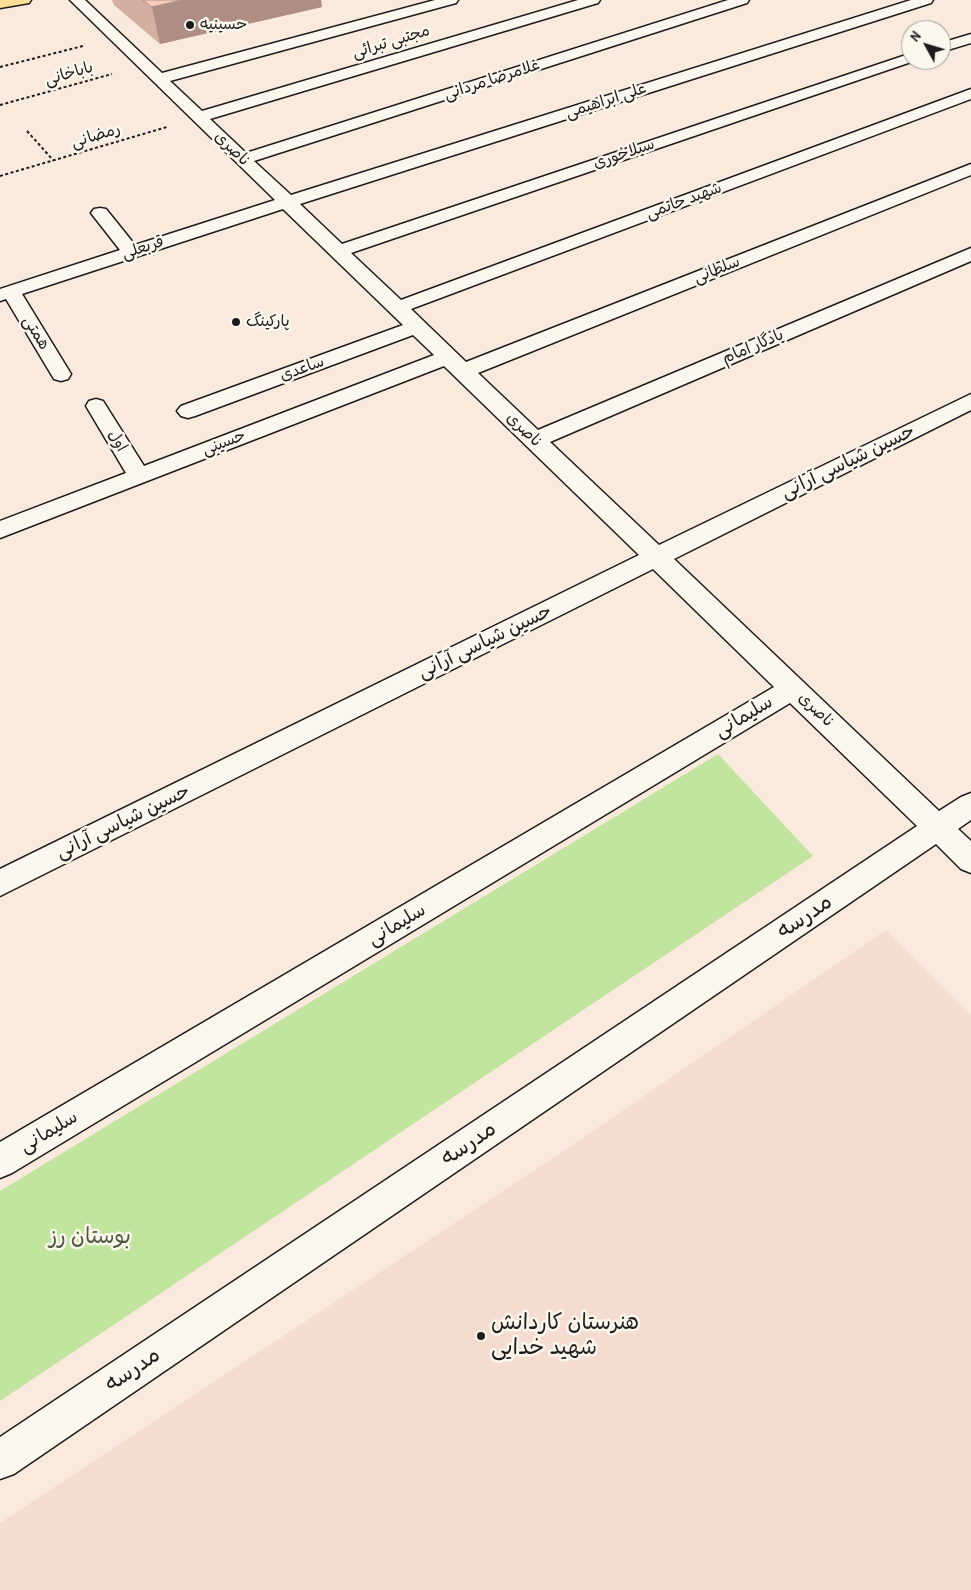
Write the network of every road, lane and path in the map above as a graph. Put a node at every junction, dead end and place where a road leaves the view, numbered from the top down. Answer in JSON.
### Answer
{"nodes":[{"id":1,"x":24,"y":0,"type":"edge"},
{"id":2,"x":77,"y":0,"type":"edge"},
{"id":3,"x":451,"y":0,"type":"edge"},
{"id":4,"x":593,"y":0,"type":"edge"},
{"id":5,"x":742,"y":0,"type":"edge"},
{"id":6,"x":926,"y":0,"type":"edge"},
{"id":7,"x":0,"y":4,"type":"edge"},
{"id":8,"x":116,"y":37,"type":"junction"},
{"id":9,"x":971,"y":38,"type":"edge"},
{"id":10,"x":951,"y":45,"type":"edge"},
{"id":11,"x":901,"y":61,"type":"edge"},
{"id":12,"x":0,"y":67,"type":"edge"},
{"id":13,"x":152,"y":72,"type":"junction"},
{"id":14,"x":971,"y":94,"type":"edge"},
{"id":15,"x":0,"y":105,"type":"edge"},
{"id":16,"x":198,"y":117,"type":"junction"},
{"id":17,"x":27,"y":131,"type":"dead end"},
{"id":18,"x":243,"y":159,"type":"junction"},
{"id":19,"x":53,"y":160,"type":"junction"},
{"id":20,"x":971,"y":169,"type":"edge"},
{"id":21,"x":0,"y":176,"type":"edge"},
{"id":22,"x":287,"y":202,"type":"junction"},
{"id":23,"x":100,"y":213,"type":"dead end"},
{"id":24,"x":338,"y":250,"type":"junction"},
{"id":25,"x":132,"y":252,"type":"junction"},
{"id":26,"x":971,"y":254,"type":"edge"},
{"id":27,"x":5,"y":293,"type":"edge"},
{"id":28,"x":398,"y":308,"type":"junction"},
{"id":29,"x":417,"y":327,"type":"junction"},
{"id":30,"x":455,"y":364,"type":"junction"},
{"id":31,"x":62,"y":374,"type":"dead end"},
{"id":32,"x":971,"y":401,"type":"edge"},
{"id":33,"x":96,"y":406,"type":"dead end"},
{"id":34,"x":188,"y":411,"type":"dead end"},
{"id":35,"x":535,"y":440,"type":"junction"},
{"id":36,"x":139,"y":476,"type":"junction"},
{"id":37,"x":0,"y":530,"type":"edge"},
{"id":38,"x":656,"y":557,"type":"junction"},
{"id":39,"x":793,"y":688,"type":"junction"},
{"id":40,"x":971,"y":805,"type":"edge"},
{"id":41,"x":938,"y":828,"type":"junction"},
{"id":42,"x":971,"y":860,"type":"edge"},
{"id":43,"x":0,"y":883,"type":"edge"},
{"id":44,"x":0,"y":1161,"type":"edge"},
{"id":45,"x":0,"y":1460,"type":"edge"}],
"edges":[{"from":1,"to":7,"type":"main road"},
{"from":2,"to":8,"type":"street","name":"ناصری"},
{"from":3,"to":13,"type":"street"},
{"from":4,"to":16,"type":"street","name":"مجتبی تبرائی"},
{"from":5,"to":18,"type":"street","name":"غلامرضا مردانی"},
{"from":6,"to":22,"type":"street","name":"علی ابراهیمی"},
{"from":8,"to":12,"type":"path"},
{"from":8,"to":13,"type":"street","name":"ناصری"},
{"from":9,"to":10,"type":"street"},
{"from":11,"to":24,"type":"street","name":"سیلاخوری"},
{"from":13,"to":15,"type":"path","name":"باباخانی"},
{"from":13,"to":16,"type":"street","name":"ناصری"},
{"from":14,"to":28,"type":"street","name":"شهید حاتمی"},
{"from":16,"to":18,"type":"street","name":"ناصری"},
{"from":16,"to":19,"type":"path","name":"رمضانی"},
{"from":17,"to":19,"type":"path"},
{"from":18,"to":22,"type":"street","name":"ناصری"},
{"from":19,"to":21,"type":"path","name":"رمضانی"},
{"from":20,"to":30,"type":"street","name":"سلطانی"},
{"from":22,"to":24,"type":"street","name":"ناصری"},
{"from":22,"to":25,"type":"street","name":"قربعلی"},
{"from":23,"to":25,"type":"street"},
{"from":24,"to":28,"type":"street","name":"ناصری"},
{"from":25,"to":27,"type":"street","name":"قربعلی"},
{"from":26,"to":35,"type":"street","name":"یادگار امام"},
{"from":27,"to":31,"type":"street","name":"همتی"},
{"from":28,"to":29,"type":"street","name":"ناصری"},
{"from":29,"to":30,"type":"street","name":"ناصری"},
{"from":29,"to":34,"type":"street","name":"ساعدی"},
{"from":30,"to":35,"type":"street","name":"ناصری"},
{"from":30,"to":36,"type":"street","name":"حسینی"},
{"from":32,"to":38,"type":"street","name":"حسین شیاسی آرانی"},
{"from":33,"to":36,"type":"street","name":"اول"},
{"from":35,"to":38,"type":"street","name":"ناصری"},
{"from":36,"to":37,"type":"street","name":"حسینی"},
{"from":38,"to":39,"type":"street","name":"ناصری"},
{"from":38,"to":43,"type":"street","name":"حسین شیاسی آرانی"},
{"from":39,"to":41,"type":"street","name":"ناصری"},
{"from":39,"to":44,"type":"street","name":"سلیمانی"},
{"from":40,"to":41,"type":"street","name":"مدرسه"},
{"from":41,"to":42,"type":"street","name":"ناصری"},
{"from":41,"to":45,"type":"street","name":"مدرسه"}]}
